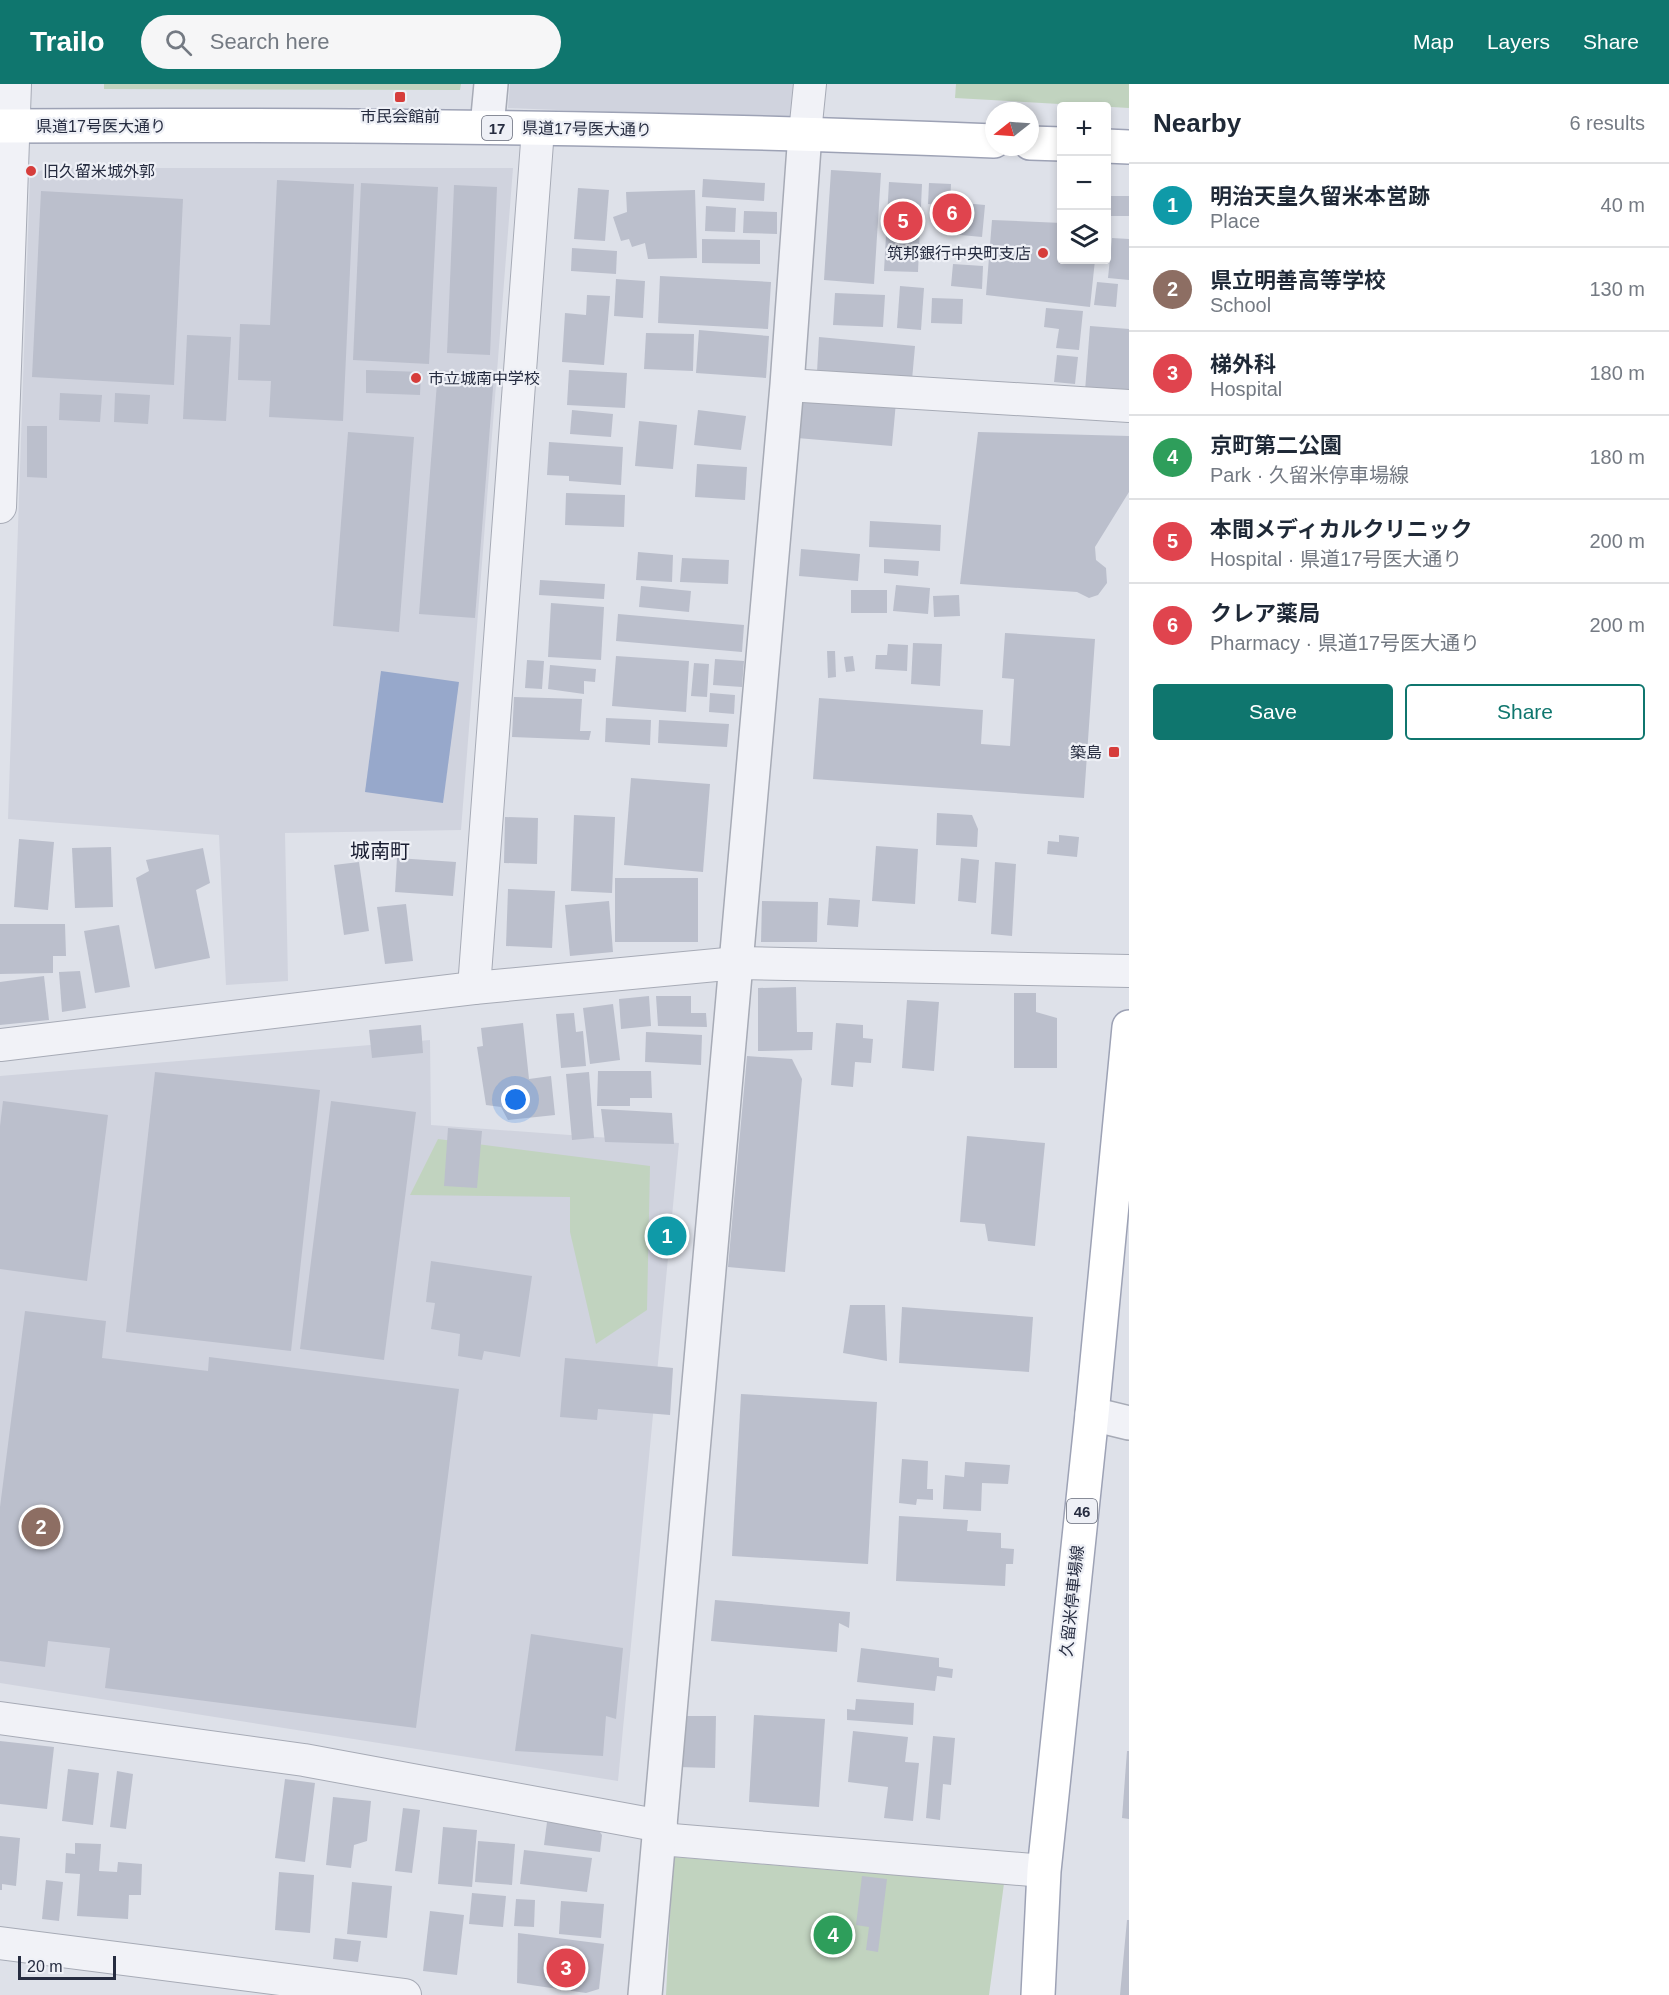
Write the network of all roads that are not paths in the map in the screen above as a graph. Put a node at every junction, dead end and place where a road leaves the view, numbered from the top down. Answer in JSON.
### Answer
{"nodes":[{"id":1,"x":15,"y":84,"type":"edge"},
{"id":2,"x":491,"y":84,"type":"edge"},
{"id":3,"x":810,"y":84,"type":"edge"},
{"id":4,"x":7,"y":126,"type":"edge"},
{"id":5,"x":487,"y":127,"type":"junction"},
{"id":6,"x":538,"y":129,"type":"junction"},
{"id":7,"x":805,"y":133,"type":"junction"},
{"id":8,"x":985,"y":141,"type":"edge"},
{"id":9,"x":1039,"y":143,"type":"edge"},
{"id":10,"x":1057,"y":144,"type":"edge"},
{"id":11,"x":1111,"y":146,"type":"edge"},
{"id":12,"x":1129,"y":147,"type":"edge"},
{"id":13,"x":787,"y":386,"type":"junction"},
{"id":14,"x":1129,"y":406,"type":"edge"},
{"id":15,"x":0,"y":507,"type":"edge"},
{"id":16,"x":737,"y":963,"type":"junction"},
{"id":17,"x":1129,"y":971,"type":"edge"},
{"id":18,"x":474,"y":988,"type":"junction"},
{"id":19,"x":1129,"y":1027,"type":"edge"},
{"id":20,"x":0,"y":1045,"type":"edge"},
{"id":21,"x":1092,"y":1414,"type":"junction"},
{"id":22,"x":1129,"y":1423,"type":"edge"},
{"id":23,"x":0,"y":1718,"type":"edge"},
{"id":24,"x":660,"y":1832,"type":"junction"},
{"id":25,"x":1044,"y":1871,"type":"junction"},
{"id":26,"x":0,"y":1943,"type":"edge"},
{"id":27,"x":405,"y":1995,"type":"edge"},
{"id":28,"x":645,"y":1995,"type":"edge"},
{"id":29,"x":1038,"y":1995,"type":"edge"}],
"edges":[{"from":1,"to":4,"type":"street"},
{"from":2,"to":5,"type":"street"},
{"from":3,"to":7,"type":"street"},
{"from":4,"to":5,"type":"main road","name":"県道17号医大通り","number":"17"},
{"from":4,"to":15,"type":"street"},
{"from":5,"to":6,"type":"main road","name":"県道17号医大通り","number":"17"},
{"from":6,"to":7,"type":"main road","name":"県道17号医大通り","number":"17"},
{"from":6,"to":18,"type":"street"},
{"from":7,"to":8,"type":"main road","name":"県道17号医大通り","number":"17"},
{"from":7,"to":13,"type":"street"},
{"from":9,"to":10,"type":"main road"},
{"from":11,"to":12,"type":"main road"},
{"from":13,"to":14,"type":"street"},
{"from":13,"to":16,"type":"street"},
{"from":16,"to":17,"type":"street"},
{"from":16,"to":18,"type":"street"},
{"from":16,"to":24,"type":"street"},
{"from":18,"to":20,"type":"street"},
{"from":19,"to":21,"type":"main road","name":"久留米停車場線","number":"46"},
{"from":21,"to":22,"type":"street"},
{"from":21,"to":25,"type":"main road","name":"久留米停車場線","number":"46"},
{"from":23,"to":24,"type":"street"},
{"from":24,"to":25,"type":"street"},
{"from":24,"to":28,"type":"street"},
{"from":25,"to":29,"type":"main road","name":"久留米停車場線","number":"46"},
{"from":26,"to":27,"type":"street"}]}
